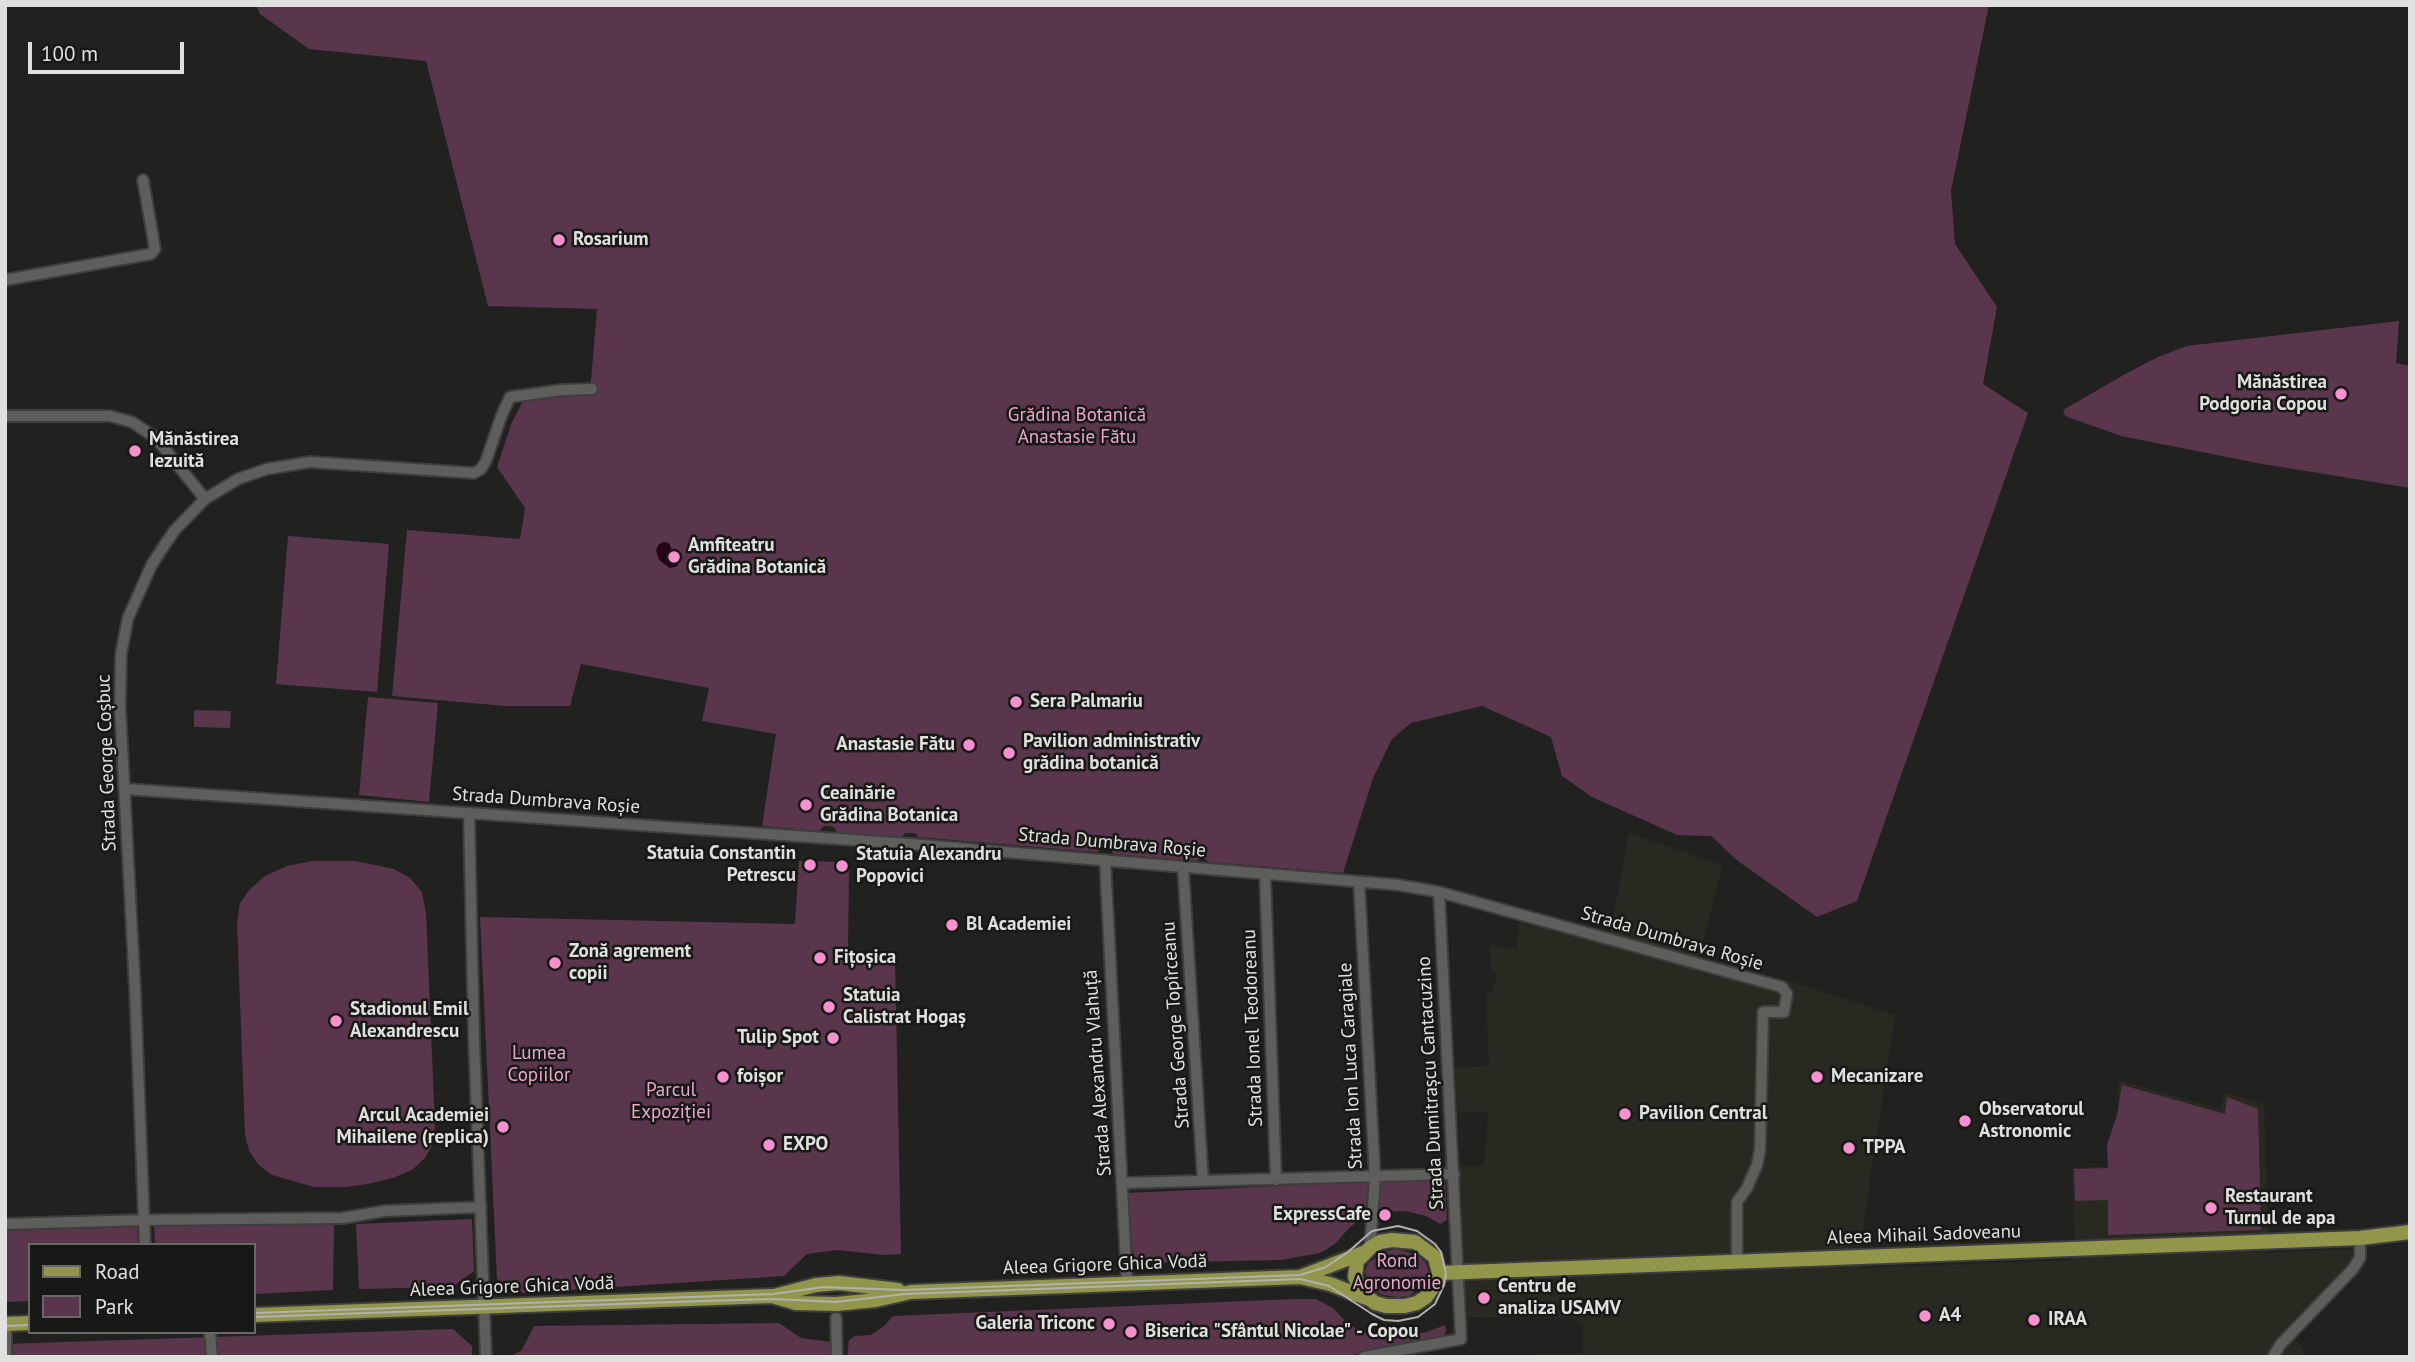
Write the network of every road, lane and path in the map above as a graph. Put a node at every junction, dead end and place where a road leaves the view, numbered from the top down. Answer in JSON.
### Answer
{"nodes":[{"id":1,"x":143,"y":180,"type":"dead end"},
{"id":2,"x":5,"y":279,"type":"edge"},
{"id":3,"x":593,"y":389,"type":"dead end"},
{"id":4,"x":5,"y":416,"type":"edge"},
{"id":5,"x":205,"y":499,"type":"junction"},
{"id":6,"x":125,"y":789,"type":"junction"},
{"id":7,"x":469,"y":814,"type":"junction"},
{"id":8,"x":1105,"y":860,"type":"junction"},
{"id":9,"x":1183,"y":867,"type":"junction"},
{"id":10,"x":1265,"y":874,"type":"junction"},
{"id":11,"x":1359,"y":882,"type":"junction"},
{"id":12,"x":1439,"y":892,"type":"junction"},
{"id":13,"x":1454,"y":1174,"type":"junction"},
{"id":14,"x":1375,"y":1177,"type":"junction"},
{"id":15,"x":1276,"y":1180,"type":"junction"},
{"id":16,"x":1203,"y":1181,"type":"junction"},
{"id":17,"x":1123,"y":1183,"type":"junction"},
{"id":18,"x":481,"y":1207,"type":"junction"},
{"id":19,"x":144,"y":1220,"type":"junction"},
{"id":20,"x":5,"y":1224,"type":"edge"},
{"id":21,"x":2410,"y":1232,"type":"edge"},
{"id":22,"x":2360,"y":1238,"type":"junction"},
{"id":23,"x":145,"y":1243,"type":"edge"},
{"id":24,"x":1367,"y":1250,"type":"junction"},
{"id":25,"x":1737,"y":1261,"type":"junction"},
{"id":26,"x":1457,"y":1272,"type":"junction"},
{"id":27,"x":1439,"y":1273,"type":"junction"},
{"id":28,"x":1300,"y":1277,"type":"junction"},
{"id":29,"x":1127,"y":1283,"type":"junction"},
{"id":30,"x":911,"y":1292,"type":"junction"},
{"id":31,"x":772,"y":1296,"type":"junction"},
{"id":32,"x":1368,"y":1298,"type":"junction"},
{"id":33,"x":484,"y":1307,"type":"junction"},
{"id":34,"x":256,"y":1315,"type":"edge"},
{"id":35,"x":836,"y":1318,"type":"dead end"},
{"id":36,"x":28,"y":1323,"type":"edge"},
{"id":37,"x":6,"y":1324,"type":"edge"},
{"id":38,"x":210,"y":1334,"type":"edge"},
{"id":39,"x":6,"y":1357,"type":"edge"},
{"id":40,"x":212,"y":1357,"type":"edge"},
{"id":41,"x":486,"y":1357,"type":"edge"},
{"id":42,"x":837,"y":1357,"type":"edge"},
{"id":43,"x":1364,"y":1357,"type":"edge"},
{"id":44,"x":2273,"y":1357,"type":"edge"}],
"edges":[{"from":1,"to":2,"type":"street"},
{"from":3,"to":5,"type":"street","name":"Strada George Coșbuc"},
{"from":4,"to":5,"type":"street"},
{"from":5,"to":6,"type":"street","name":"Strada George Coșbuc"},
{"from":6,"to":7,"type":"street","name":"Strada Dumbrava Roșie"},
{"from":6,"to":19,"type":"street","name":"Strada George Coșbuc"},
{"from":7,"to":8,"type":"street","name":"Strada Dumbrava Roșie"},
{"from":7,"to":18,"type":"street"},
{"from":8,"to":9,"type":"street","name":"Strada Dumbrava Roșie"},
{"from":8,"to":17,"type":"street","name":"Strada Alexandru Vlahuță"},
{"from":9,"to":10,"type":"street","name":"Strada Dumbrava Roșie"},
{"from":9,"to":16,"type":"street","name":"Strada George Topîrceanu"},
{"from":10,"to":11,"type":"street","name":"Strada Dumbrava Roșie"},
{"from":10,"to":15,"type":"street","name":"Strada Ionel Teodoreanu"},
{"from":11,"to":12,"type":"street","name":"Strada Dumbrava Roșie"},
{"from":11,"to":14,"type":"street","name":"Strada Ion Luca Caragiale"},
{"from":12,"to":13,"type":"street","name":"Strada Dumitrașcu Cantacuzino"},
{"from":12,"to":25,"type":"street","name":"Strada Dumbrava Roșie"},
{"from":13,"to":14,"type":"street"},
{"from":13,"to":26,"type":"street","name":"Strada Dumitrașcu Cantacuzino"},
{"from":14,"to":15,"type":"street"},
{"from":14,"to":24,"type":"street","name":"Strada Ion Luca Caragiale"},
{"from":15,"to":16,"type":"street"},
{"from":16,"to":17,"type":"street"},
{"from":17,"to":29,"type":"street","name":"Strada Alexandru Vlahuță"},
{"from":18,"to":19,"type":"street"},
{"from":18,"to":33,"type":"street"},
{"from":19,"to":20,"type":"street"},
{"from":19,"to":23,"type":"street","name":"Strada George Coșbuc"},
{"from":21,"to":22,"type":"main road","name":"Aleea Mihail Sadoveanu"},
{"from":22,"to":25,"type":"main road","name":"Aleea Mihail Sadoveanu"},
{"from":22,"to":44,"type":"street"},
{"from":24,"to":27,"type":"main road"},
{"from":24,"to":28,"type":"main road","name":"Aleea Grigore Ghica Vodă"},
{"from":24,"to":32,"type":"main road"},
{"from":25,"to":26,"type":"main road","name":"Aleea Mihail Sadoveanu"},
{"from":26,"to":27,"type":"main road","name":"Aleea Mihail Sadoveanu"},
{"from":26,"to":43,"type":"street","name":"Strada Dumitrașcu Cantacuzino"},
{"from":27,"to":32,"type":"main road"},
{"from":28,"to":29,"type":"main road","name":"Aleea Grigore Ghica Vodă"},
{"from":28,"to":32,"type":"main road","name":"Aleea Grigore Ghica Vodă"},
{"from":29,"to":30,"type":"main road","name":"Aleea Grigore Ghica Vodă"},
{"from":30,"to":31,"type":"main road","name":"Aleea Grigore Ghica Vodă"},
{"from":30,"to":31,"type":"main road","name":"Aleea Grigore Ghica Vodă"},
{"from":31,"to":33,"type":"main road","name":"Aleea Grigore Ghica Vodă"},
{"from":33,"to":34,"type":"main road","name":"Aleea Grigore Ghica Vodă"},
{"from":33,"to":41,"type":"street"},
{"from":35,"to":42,"type":"street"},
{"from":36,"to":37,"type":"main road"},
{"from":37,"to":39,"type":"street"},
{"from":38,"to":40,"type":"street"}]}
